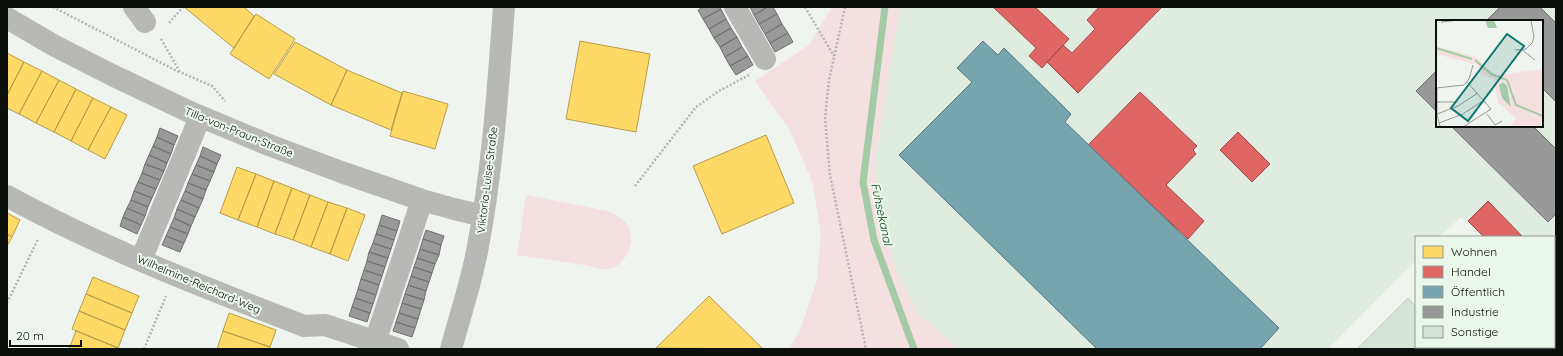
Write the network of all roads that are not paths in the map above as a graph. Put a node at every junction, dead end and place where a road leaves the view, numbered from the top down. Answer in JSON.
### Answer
{"nodes":[{"id":1,"x":504,"y":7,"type":"edge"},
{"id":2,"x":735,"y":7,"type":"edge"},
{"id":3,"x":7,"y":18,"type":"edge"},
{"id":4,"x":765,"y":60,"type":"road end"},
{"id":5,"x":200,"y":116,"type":"junction"},
{"id":6,"x":7,"y":196,"type":"edge"},
{"id":7,"x":422,"y":200,"type":"junction"},
{"id":8,"x":483,"y":216,"type":"junction"},
{"id":9,"x":141,"y":260,"type":"junction"},
{"id":10,"x":374,"y":342,"type":"junction"},
{"id":11,"x":398,"y":349,"type":"edge"},
{"id":12,"x":451,"y":349,"type":"edge"}],
"edges":[{"from":1,"to":8,"type":"street","name":"Viktoria-Luise-Straße"},
{"from":2,"to":4,"type":"street"},
{"from":3,"to":5,"type":"street","name":"Tilla-von-Praun-Straße"},
{"from":5,"to":7,"type":"street","name":"Tilla-von-Praun-Straße"},
{"from":5,"to":9,"type":"street"},
{"from":6,"to":9,"type":"street","name":"Wilhelmine-Reichard-Weg"},
{"from":7,"to":8,"type":"street","name":"Tilla-von-Praun-Straße"},
{"from":7,"to":10,"type":"street"},
{"from":8,"to":12,"type":"street","name":"Viktoria-Luise-Straße"},
{"from":9,"to":10,"type":"street","name":"Wilhelmine-Reichard-Weg"},
{"from":10,"to":11,"type":"street","name":"Wilhelmine-Reichard-Weg"}]}
